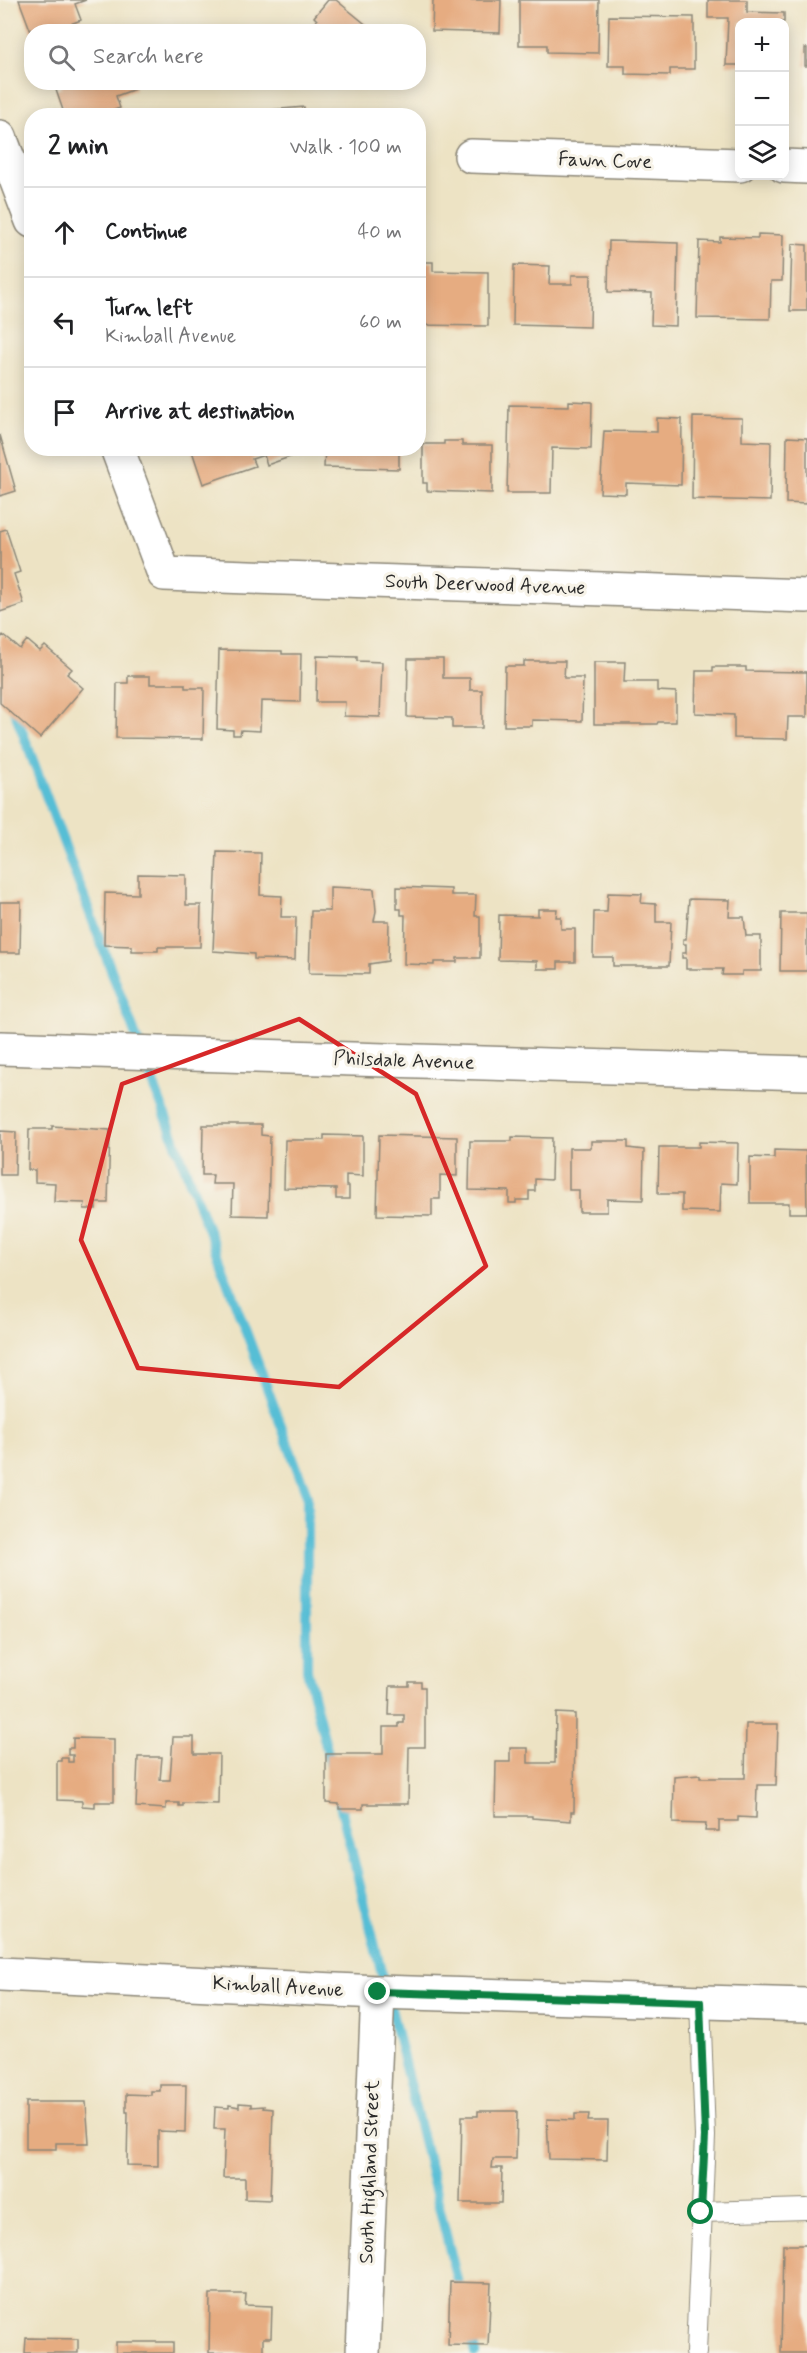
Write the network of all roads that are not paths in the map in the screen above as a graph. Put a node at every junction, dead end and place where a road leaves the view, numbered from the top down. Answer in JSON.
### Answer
{"nodes":[{"id":1,"x":0,"y":137,"type":"edge"},
{"id":2,"x":471,"y":156,"type":"dead end"},
{"id":3,"x":735,"y":165,"type":"edge"},
{"id":4,"x":789,"y":166,"type":"edge"},
{"id":5,"x":807,"y":167,"type":"edge"},
{"id":6,"x":24,"y":200,"type":"edge"},
{"id":7,"x":120,"y":456,"type":"edge"},
{"id":8,"x":807,"y":596,"type":"edge"},
{"id":9,"x":0,"y":1048,"type":"edge"},
{"id":10,"x":807,"y":1073,"type":"edge"},
{"id":11,"x":0,"y":1974,"type":"edge"},
{"id":12,"x":378,"y":1992,"type":"junction"},
{"id":13,"x":700,"y":2002,"type":"junction"},
{"id":14,"x":807,"y":2005,"type":"edge"},
{"id":15,"x":807,"y":2209,"type":"edge"},
{"id":16,"x":701,"y":2212,"type":"junction"},
{"id":17,"x":363,"y":2353,"type":"edge"},
{"id":18,"x":696,"y":2353,"type":"edge"}],
"edges":[{"from":1,"to":6,"type":"street"},
{"from":2,"to":3,"type":"street","name":"Fawn Cove"},
{"from":4,"to":5,"type":"street"},
{"from":7,"to":8,"type":"street","name":"South Deerwood Avenue"},
{"from":9,"to":10,"type":"street","name":"Philsdale Avenue"},
{"from":11,"to":12,"type":"street","name":"Kimball Avenue"},
{"from":12,"to":13,"type":"street","name":"Kimball Avenue"},
{"from":12,"to":17,"type":"street","name":"South Highland Street"},
{"from":13,"to":14,"type":"street","name":"Kimball Avenue"},
{"from":13,"to":16,"type":"lane"},
{"from":15,"to":16,"type":"lane"},
{"from":16,"to":18,"type":"lane"}]}
